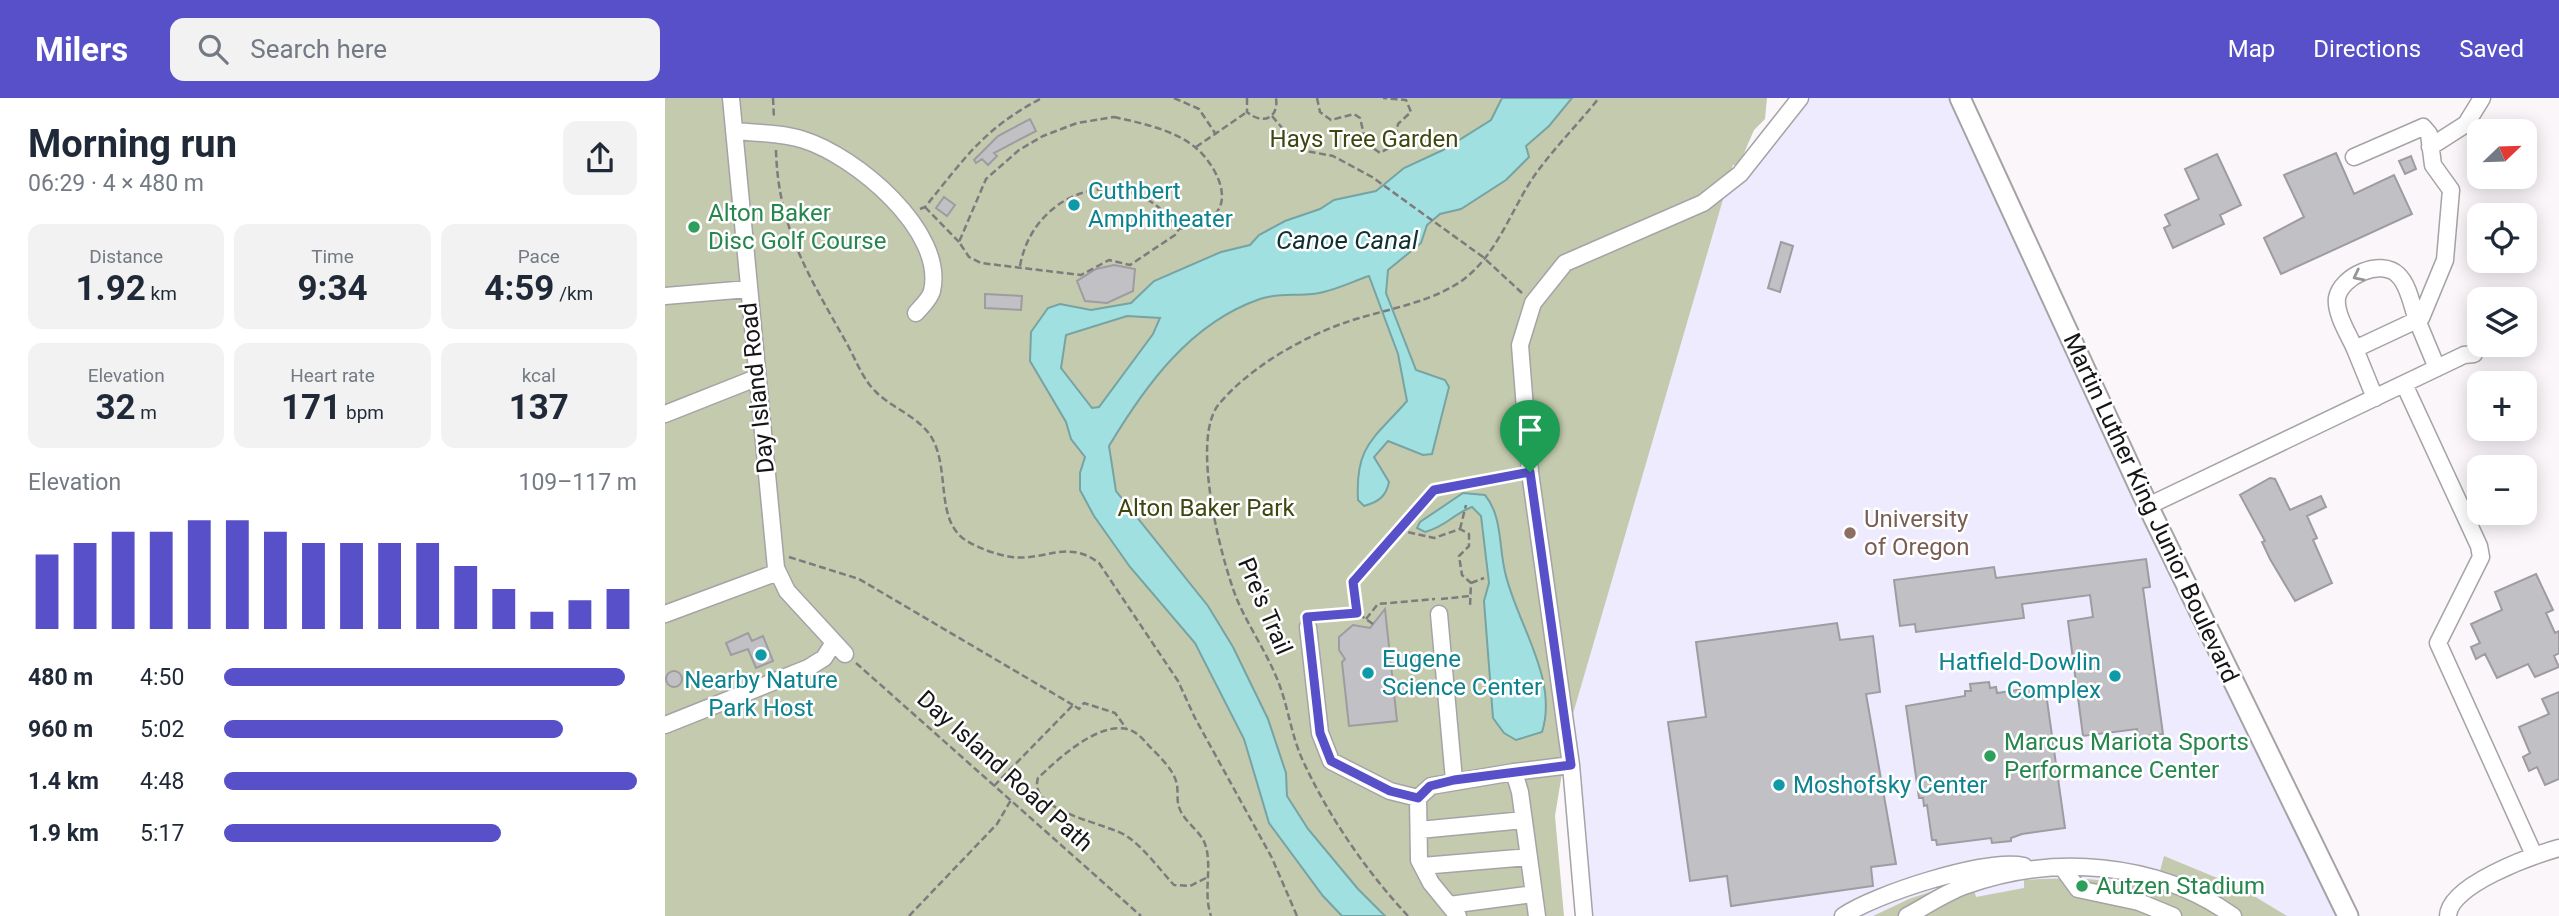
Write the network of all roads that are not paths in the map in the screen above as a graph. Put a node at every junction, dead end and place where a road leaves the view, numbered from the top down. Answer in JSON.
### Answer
{"nodes":[{"id":1,"x":731,"y":98,"type":"edge"},
{"id":2,"x":1800,"y":98,"type":"edge"},
{"id":3,"x":1960,"y":98,"type":"edge"},
{"id":4,"x":2482,"y":98,"type":"edge"},
{"id":5,"x":734,"y":131,"type":"junction"},
{"id":6,"x":2430,"y":147,"type":"junction"},
{"id":7,"x":2354,"y":157,"type":"dead end"},
{"id":8,"x":748,"y":289,"type":"junction"},
{"id":9,"x":665,"y":296,"type":"edge"},
{"id":10,"x":916,"y":313,"type":"dead end"},
{"id":11,"x":2417,"y":320,"type":"junction"},
{"id":12,"x":2355,"y":349,"type":"junction"},
{"id":13,"x":2467,"y":355,"type":"edge"},
{"id":14,"x":2437,"y":368,"type":"junction"},
{"id":15,"x":756,"y":378,"type":"junction"},
{"id":16,"x":2404,"y":384,"type":"junction"},
{"id":17,"x":2375,"y":398,"type":"junction"},
{"id":18,"x":665,"y":414,"type":"edge"},
{"id":19,"x":2148,"y":506,"type":"junction"},
{"id":20,"x":778,"y":572,"type":"junction"},
{"id":21,"x":665,"y":614,"type":"edge"},
{"id":22,"x":1440,"y":614,"type":"dead end"},
{"id":23,"x":1308,"y":627,"type":"road end"},
{"id":24,"x":665,"y":725,"type":"edge"},
{"id":25,"x":1571,"y":765,"type":"junction"},
{"id":26,"x":1514,"y":772,"type":"junction"},
{"id":27,"x":1454,"y":780,"type":"junction"},
{"id":28,"x":1418,"y":798,"type":"junction"},
{"id":29,"x":1524,"y":820,"type":"junction"},
{"id":30,"x":1419,"y":830,"type":"junction"},
{"id":31,"x":2559,"y":848,"type":"edge"},
{"id":32,"x":2534,"y":855,"type":"junction"},
{"id":33,"x":1529,"y":857,"type":"junction"},
{"id":34,"x":1422,"y":866,"type":"junction"},
{"id":35,"x":2061,"y":867,"type":"junction"},
{"id":36,"x":2034,"y":868,"type":"junction"},
{"id":37,"x":1534,"y":894,"type":"junction"},
{"id":38,"x":1454,"y":911,"type":"edge"},
{"id":39,"x":1537,"y":916,"type":"edge"},
{"id":40,"x":1584,"y":916,"type":"edge"},
{"id":41,"x":1843,"y":916,"type":"edge"},
{"id":42,"x":1907,"y":916,"type":"edge"},
{"id":43,"x":2173,"y":916,"type":"edge"},
{"id":44,"x":2233,"y":916,"type":"edge"},
{"id":45,"x":2348,"y":916,"type":"edge"},
{"id":46,"x":2448,"y":916,"type":"edge"}],
"edges":[{"from":1,"to":5,"type":"street","name":"Day Island Road"},
{"from":2,"to":25,"type":"street"},
{"from":3,"to":19,"type":"main road","name":"Martin Luther King Junior Boulevard"},
{"from":4,"to":6,"type":"street"},
{"from":5,"to":8,"type":"street","name":"Day Island Road"},
{"from":5,"to":10,"type":"street"},
{"from":6,"to":7,"type":"street"},
{"from":6,"to":11,"type":"street"},
{"from":8,"to":9,"type":"street"},
{"from":8,"to":15,"type":"street","name":"Day Island Road"},
{"from":11,"to":12,"type":"street"},
{"from":11,"to":12,"type":"street","one_way":true},
{"from":11,"to":14,"type":"street"},
{"from":12,"to":17,"type":"street"},
{"from":13,"to":14,"type":"street"},
{"from":14,"to":16,"type":"street"},
{"from":15,"to":18,"type":"street"},
{"from":15,"to":20,"type":"street","name":"Day Island Road"},
{"from":16,"to":17,"type":"street"},
{"from":16,"to":32,"type":"street"},
{"from":17,"to":19,"type":"street"},
{"from":19,"to":45,"type":"main road","name":"Martin Luther King Junior Boulevard"},
{"from":20,"to":21,"type":"street"},
{"from":20,"to":24,"type":"street","name":"Day Island Road"},
{"from":22,"to":27,"type":"street"},
{"from":23,"to":28,"type":"street"},
{"from":25,"to":26,"type":"street"},
{"from":25,"to":40,"type":"street"},
{"from":26,"to":27,"type":"street"},
{"from":26,"to":29,"type":"street"},
{"from":27,"to":28,"type":"street"},
{"from":28,"to":30,"type":"street"},
{"from":29,"to":30,"type":"street"},
{"from":29,"to":33,"type":"street"},
{"from":30,"to":34,"type":"street"},
{"from":31,"to":32,"type":"street"},
{"from":32,"to":46,"type":"street"},
{"from":33,"to":34,"type":"street"},
{"from":33,"to":37,"type":"street"},
{"from":34,"to":38,"type":"street"},
{"from":35,"to":36,"type":"street"},
{"from":35,"to":43,"type":"street"},
{"from":35,"to":44,"type":"street"},
{"from":36,"to":41,"type":"street"},
{"from":36,"to":42,"type":"street"},
{"from":37,"to":38,"type":"street"},
{"from":37,"to":39,"type":"street"}]}
